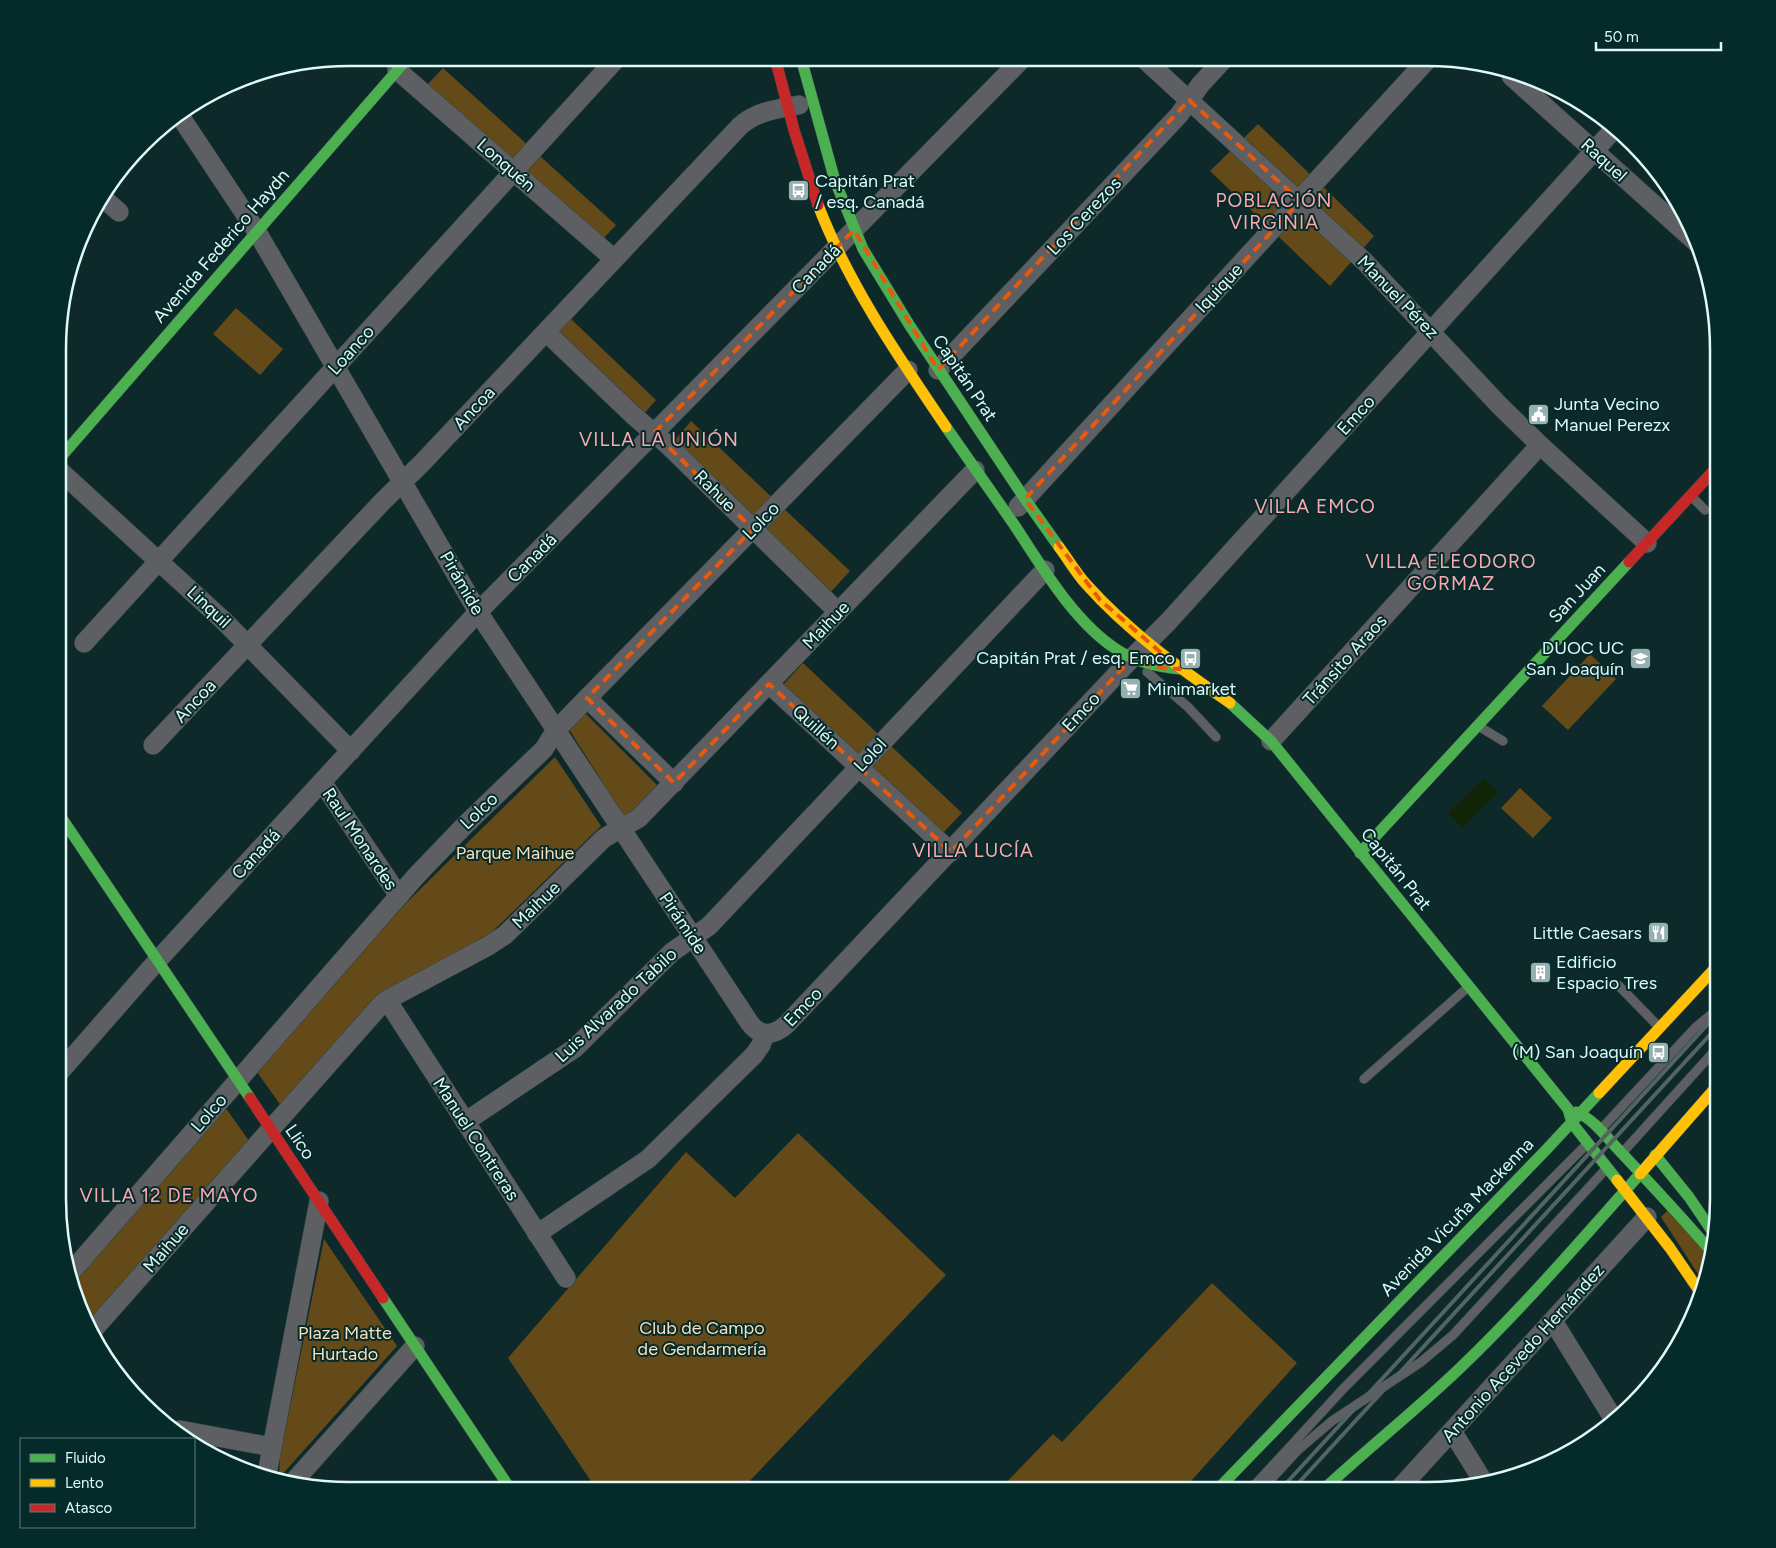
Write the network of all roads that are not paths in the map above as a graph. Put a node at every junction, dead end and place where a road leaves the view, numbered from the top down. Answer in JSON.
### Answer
{"nodes":[{"id":1,"x":401,"y":66,"type":"edge"},
{"id":2,"x":405,"y":66,"type":"edge"},
{"id":3,"x":610,"y":66,"type":"edge"},
{"id":4,"x":777,"y":66,"type":"edge"},
{"id":5,"x":803,"y":66,"type":"edge"},
{"id":6,"x":1015,"y":66,"type":"edge"},
{"id":7,"x":1152,"y":66,"type":"edge"},
{"id":8,"x":1218,"y":66,"type":"edge"},
{"id":9,"x":1422,"y":66,"type":"edge"},
{"id":10,"x":1516,"y":80,"type":"edge"},
{"id":11,"x":1189,"y":100,"type":"junction"},
{"id":12,"x":812,"y":103,"type":"junction"},
{"id":13,"x":787,"y":108,"type":"junction"},
{"id":14,"x":183,"y":121,"type":"edge"},
{"id":15,"x":1609,"y":134,"type":"edge"},
{"id":16,"x":1594,"y":151,"type":"junction"},
{"id":17,"x":514,"y":172,"type":"junction"},
{"id":18,"x":1300,"y":201,"type":"junction"},
{"id":19,"x":108,"y":202,"type":"edge"},
{"id":20,"x":119,"y":212,"type":"dead end"},
{"id":21,"x":854,"y":230,"type":"junction"},
{"id":22,"x":257,"y":232,"type":"junction"},
{"id":23,"x":1684,"y":232,"type":"edge"},
{"id":24,"x":836,"y":248,"type":"junction"},
{"id":25,"x":614,"y":259,"type":"junction"},
{"id":26,"x":546,"y":332,"type":"junction"},
{"id":27,"x":1431,"y":332,"type":"junction"},
{"id":28,"x":336,"y":367,"type":"junction"},
{"id":29,"x":908,"y":370,"type":"junction"},
{"id":30,"x":938,"y":370,"type":"junction"},
{"id":31,"x":654,"y":434,"type":"junction"},
{"id":32,"x":1540,"y":446,"type":"junction"},
{"id":33,"x":66,"y":451,"type":"edge"},
{"id":34,"x":975,"y":470,"type":"junction"},
{"id":35,"x":1710,"y":475,"type":"edge"},
{"id":36,"x":66,"y":476,"type":"edge"},
{"id":37,"x":403,"y":482,"type":"junction"},
{"id":38,"x":1691,"y":496,"type":"junction"},
{"id":39,"x":1025,"y":499,"type":"junction"},
{"id":40,"x":1705,"y":510,"type":"dead end"},
{"id":41,"x":1008,"y":517,"type":"junction"},
{"id":42,"x":753,"y":529,"type":"junction"},
{"id":43,"x":1647,"y":543,"type":"junction"},
{"id":44,"x":159,"y":561,"type":"junction"},
{"id":45,"x":1045,"y":570,"type":"junction"},
{"id":46,"x":478,"y":612,"type":"junction"},
{"id":47,"x":838,"y":612,"type":"junction"},
{"id":48,"x":84,"y":642,"type":"dead end"},
{"id":49,"x":1148,"y":642,"type":"junction"},
{"id":50,"x":248,"y":645,"type":"junction"},
{"id":51,"x":1132,"y":658,"type":"junction"},
{"id":52,"x":1180,"y":669,"type":"junction"},
{"id":53,"x":769,"y":684,"type":"junction"},
{"id":54,"x":586,"y":698,"type":"junction"},
{"id":55,"x":1478,"y":726,"type":"junction"},
{"id":56,"x":556,"y":730,"type":"junction"},
{"id":57,"x":1216,"y":737,"type":"dead end"},
{"id":58,"x":1271,"y":741,"type":"junction"},
{"id":59,"x":1503,"y":741,"type":"dead end"},
{"id":60,"x":154,"y":745,"type":"dead end"},
{"id":61,"x":351,"y":751,"type":"junction"},
{"id":62,"x":859,"y":766,"type":"junction"},
{"id":63,"x":322,"y":782,"type":"junction"},
{"id":64,"x":674,"y":783,"type":"junction"},
{"id":65,"x":66,"y":824,"type":"edge"},
{"id":66,"x":620,"y":829,"type":"junction"},
{"id":67,"x":951,"y":852,"type":"junction"},
{"id":68,"x":1360,"y":853,"type":"junction"},
{"id":69,"x":399,"y":896,"type":"junction"},
{"id":70,"x":692,"y":937,"type":"junction"},
{"id":71,"x":157,"y":961,"type":"junction"},
{"id":72,"x":1710,"y":975,"type":"edge"},
{"id":73,"x":1618,"y":985,"type":"dead end"},
{"id":74,"x":1468,"y":986,"type":"junction"},
{"id":75,"x":387,"y":1000,"type":"junction"},
{"id":76,"x":1710,"y":1016,"type":"edge"},
{"id":77,"x":1660,"y":1028,"type":"junction"},
{"id":78,"x":765,"y":1034,"type":"junction"},
{"id":79,"x":1710,"y":1057,"type":"edge"},
{"id":80,"x":66,"y":1065,"type":"edge"},
{"id":81,"x":1364,"y":1079,"type":"dead end"},
{"id":82,"x":238,"y":1080,"type":"junction"},
{"id":83,"x":1710,"y":1094,"type":"edge"},
{"id":84,"x":1568,"y":1109,"type":"junction"},
{"id":85,"x":1581,"y":1114,"type":"junction"},
{"id":86,"x":465,"y":1122,"type":"junction"},
{"id":87,"x":1572,"y":1123,"type":"junction"},
{"id":88,"x":271,"y":1129,"type":"junction"},
{"id":89,"x":1600,"y":1130,"type":"junction"},
{"id":90,"x":1588,"y":1144,"type":"junction"},
{"id":91,"x":1656,"y":1155,"type":"junction"},
{"id":92,"x":1615,"y":1160,"type":"junction"},
{"id":93,"x":1641,"y":1172,"type":"junction"},
{"id":94,"x":1626,"y":1190,"type":"junction"},
{"id":95,"x":320,"y":1201,"type":"junction"},
{"id":96,"x":1647,"y":1216,"type":"junction"},
{"id":97,"x":1708,"y":1225,"type":"edge"},
{"id":98,"x":537,"y":1234,"type":"junction"},
{"id":99,"x":1705,"y":1246,"type":"edge"},
{"id":100,"x":75,"y":1267,"type":"edge"},
{"id":101,"x":566,"y":1278,"type":"dead end"},
{"id":102,"x":1696,"y":1286,"type":"edge"},
{"id":103,"x":1552,"y":1321,"type":"junction"},
{"id":104,"x":96,"y":1326,"type":"edge"},
{"id":105,"x":415,"y":1346,"type":"junction"},
{"id":106,"x":1610,"y":1413,"type":"edge"},
{"id":107,"x":1452,"y":1431,"type":"junction"},
{"id":108,"x":189,"y":1432,"type":"edge"},
{"id":109,"x":272,"y":1447,"type":"junction"},
{"id":110,"x":268,"y":1470,"type":"edge"},
{"id":111,"x":1480,"y":1476,"type":"edge"},
{"id":112,"x":298,"y":1477,"type":"edge"},
{"id":113,"x":499,"y":1482,"type":"edge"},
{"id":114,"x":1225,"y":1482,"type":"edge"},
{"id":115,"x":1257,"y":1482,"type":"edge"},
{"id":116,"x":1268,"y":1482,"type":"edge"},
{"id":117,"x":1332,"y":1482,"type":"edge"},
{"id":118,"x":1405,"y":1482,"type":"edge"}],
"edges":[{"from":1,"to":22,"type":"street","name":"Avenida Federico Haydn"},
{"from":2,"to":17,"type":"street","name":"Lonquén"},
{"from":3,"to":17,"type":"street","name":"Loanco"},
{"from":4,"to":13,"type":"street","name":"Capitán Prat"},
{"from":5,"to":12,"type":"street","name":"Capitán Prat"},
{"from":6,"to":21,"type":"street","name":"Canadá"},
{"from":7,"to":11,"type":"street","name":"Manuel Pérez"},
{"from":8,"to":11,"type":"street","name":"Los Cerezos"},
{"from":9,"to":18,"type":"street","name":"Iquique"},
{"from":10,"to":16,"type":"street","name":"Raquel"},
{"from":11,"to":18,"type":"street","name":"Manuel Pérez"},
{"from":11,"to":30,"type":"street","name":"Los Cerezos"},
{"from":12,"to":13,"type":"street","name":"Ancoa"},
{"from":12,"to":21,"type":"street","name":"Capitán Prat"},
{"from":13,"to":24,"type":"street","name":"Capitán Prat"},
{"from":13,"to":25,"type":"street","name":"Ancoa"},
{"from":14,"to":22,"type":"street","name":"Pirámide"},
{"from":15,"to":16,"type":"street","name":"Emco"},
{"from":16,"to":23,"type":"street","name":"Raquel"},
{"from":16,"to":27,"type":"street","name":"Emco"},
{"from":17,"to":25,"type":"street","name":"Lonquén"},
{"from":17,"to":28,"type":"street","name":"Loanco"},
{"from":18,"to":27,"type":"street","name":"Manuel Pérez"},
{"from":18,"to":39,"type":"street","name":"Iquique"},
{"from":19,"to":20,"type":"street"},
{"from":21,"to":24,"type":"street","name":"Canadá"},
{"from":21,"to":30,"type":"street","name":"Capitán Prat"},
{"from":22,"to":28,"type":"street","name":"Pirámide"},
{"from":22,"to":33,"type":"street","name":"Avenida Federico Haydn"},
{"from":24,"to":29,"type":"street","name":"Capitán Prat"},
{"from":24,"to":31,"type":"street","name":"Canadá"},
{"from":25,"to":26,"type":"street","name":"Ancoa"},
{"from":26,"to":31,"type":"street","name":"Rahue"},
{"from":26,"to":37,"type":"street","name":"Ancoa"},
{"from":27,"to":32,"type":"street","name":"Manuel Pérez"},
{"from":27,"to":49,"type":"street","name":"Emco"},
{"from":28,"to":37,"type":"street","name":"Pirámide"},
{"from":28,"to":44,"type":"street","name":"Loanco"},
{"from":29,"to":34,"type":"street","name":"Capitán Prat"},
{"from":29,"to":42,"type":"street","name":"Lolco"},
{"from":30,"to":39,"type":"street","name":"Capitán Prat"},
{"from":31,"to":42,"type":"street","name":"Rahue"},
{"from":31,"to":46,"type":"street","name":"Canadá"},
{"from":32,"to":43,"type":"street","name":"Manuel Pérez"},
{"from":32,"to":58,"type":"street","name":"Tránsito Araos"},
{"from":34,"to":41,"type":"street","name":"Capitán Prat"},
{"from":34,"to":47,"type":"street","name":"Maihue"},
{"from":35,"to":38,"type":"street","name":"San Juan"},
{"from":36,"to":44,"type":"street","name":"Linquil"},
{"from":37,"to":46,"type":"street","name":"Pirámide"},
{"from":37,"to":50,"type":"street","name":"Ancoa"},
{"from":38,"to":40,"type":"lane"},
{"from":38,"to":43,"type":"street","name":"San Juan"},
{"from":39,"to":41,"type":"street","name":"Iquique"},
{"from":39,"to":49,"type":"street","name":"Capitán Prat"},
{"from":41,"to":45,"type":"street","name":"Capitán Prat"},
{"from":42,"to":47,"type":"street","name":"Rahue"},
{"from":42,"to":54,"type":"street","name":"Lolco"},
{"from":43,"to":55,"type":"street","name":"San Juan"},
{"from":44,"to":48,"type":"street","name":"Loanco"},
{"from":44,"to":50,"type":"street","name":"Linquil"},
{"from":45,"to":51,"type":"street","name":"Capitán Prat"},
{"from":45,"to":62,"type":"street","name":"Lolol"},
{"from":46,"to":56,"type":"street","name":"Pirámide"},
{"from":46,"to":61,"type":"street","name":"Canadá"},
{"from":47,"to":53,"type":"street","name":"Maihue"},
{"from":49,"to":51,"type":"street","name":"Emco"},
{"from":49,"to":52,"type":"street","name":"Capitán Prat"},
{"from":50,"to":60,"type":"street","name":"Ancoa"},
{"from":50,"to":61,"type":"street","name":"Linquil"},
{"from":51,"to":52,"type":"street","name":"Capitán Prat"},
{"from":51,"to":57,"type":"lane","name":"Capitán Prat"},
{"from":51,"to":67,"type":"street","name":"Emco"},
{"from":52,"to":58,"type":"street","name":"Capitán Prat"},
{"from":53,"to":62,"type":"street","name":"Quillén"},
{"from":53,"to":64,"type":"street","name":"Maihue"},
{"from":54,"to":56,"type":"street","name":"Lolco"},
{"from":54,"to":64,"type":"street"},
{"from":55,"to":59,"type":"lane"},
{"from":55,"to":68,"type":"street","name":"San Juan"},
{"from":56,"to":66,"type":"street","name":"Pirámide"},
{"from":56,"to":69,"type":"street","name":"Lolco"},
{"from":58,"to":68,"type":"street","name":"Capitán Prat"},
{"from":61,"to":63,"type":"street","name":"Canadá"},
{"from":62,"to":67,"type":"street","name":"Quillén"},
{"from":62,"to":70,"type":"street","name":"Lolol"},
{"from":63,"to":69,"type":"street","name":"Raul Monardes"},
{"from":63,"to":71,"type":"street","name":"Canadá"},
{"from":64,"to":66,"type":"street","name":"Maihue"},
{"from":65,"to":71,"type":"street","name":"Llico"},
{"from":66,"to":70,"type":"street","name":"Pirámide"},
{"from":66,"to":75,"type":"street","name":"Maihue"},
{"from":67,"to":78,"type":"street","name":"Emco"},
{"from":68,"to":74,"type":"street","name":"Capitán Prat"},
{"from":69,"to":82,"type":"street","name":"Lolco"},
{"from":70,"to":78,"type":"street","name":"Pirámide"},
{"from":70,"to":86,"type":"street","name":"Luis Alvarado Tabilo"},
{"from":71,"to":80,"type":"street","name":"Canadá"},
{"from":71,"to":82,"type":"street","name":"Llico"},
{"from":72,"to":77,"type":"street","name":"Avenida Vicuña Mackenna"},
{"from":73,"to":77,"type":"lane"},
{"from":74,"to":81,"type":"lane"},
{"from":74,"to":84,"type":"street","name":"Capitán Prat"},
{"from":75,"to":86,"type":"street","name":"Manuel Contreras"},
{"from":75,"to":88,"type":"street","name":"Maihue"},
{"from":76,"to":89,"type":"lane"},
{"from":77,"to":85,"type":"street","name":"Avenida Vicuña Mackenna"},
{"from":78,"to":98,"type":"street","name":"Emco"},
{"from":79,"to":92,"type":"lane"},
{"from":82,"to":88,"type":"street","name":"Llico"},
{"from":82,"to":100,"type":"street","name":"Lolco"},
{"from":83,"to":91,"type":"street"},
{"from":84,"to":85,"type":"street","name":"Capitán Prat"},
{"from":84,"to":87,"type":"street","name":"Capitán Prat"},
{"from":85,"to":87,"type":"street","name":"Avenida Vicuña Mackenna"},
{"from":85,"to":89,"type":"street","name":"Capitán Prat"},
{"from":86,"to":98,"type":"street","name":"Manuel Contreras"},
{"from":87,"to":90,"type":"street"},
{"from":87,"to":114,"type":"street","name":"Avenida Vicuña Mackenna"},
{"from":88,"to":95,"type":"street","name":"Llico"},
{"from":88,"to":104,"type":"street","name":"Maihue"},
{"from":89,"to":90,"type":"lane"},
{"from":89,"to":92,"type":"street","name":"Capitán Prat"},
{"from":90,"to":92,"type":"street"},
{"from":90,"to":115,"type":"lane"},
{"from":91,"to":93,"type":"street"},
{"from":91,"to":97,"type":"street"},
{"from":92,"to":93,"type":"street"},
{"from":92,"to":94,"type":"street"},
{"from":92,"to":116,"type":"lane"},
{"from":93,"to":94,"type":"street"},
{"from":93,"to":99,"type":"street"},
{"from":94,"to":96,"type":"street"},
{"from":94,"to":117,"type":"street"},
{"from":95,"to":105,"type":"street","name":"Llico"},
{"from":95,"to":109,"type":"street"},
{"from":96,"to":102,"type":"street"},
{"from":96,"to":103,"type":"street","name":"Antonio Acevedo Hernández"},
{"from":98,"to":101,"type":"street","name":"Manuel Contreras"},
{"from":103,"to":106,"type":"street"},
{"from":103,"to":107,"type":"street","name":"Antonio Acevedo Hernández"},
{"from":105,"to":112,"type":"street"},
{"from":105,"to":113,"type":"street","name":"Llico"},
{"from":107,"to":111,"type":"street"},
{"from":107,"to":118,"type":"street","name":"Antonio Acevedo Hernández"},
{"from":108,"to":109,"type":"street"},
{"from":109,"to":110,"type":"street"}]}
